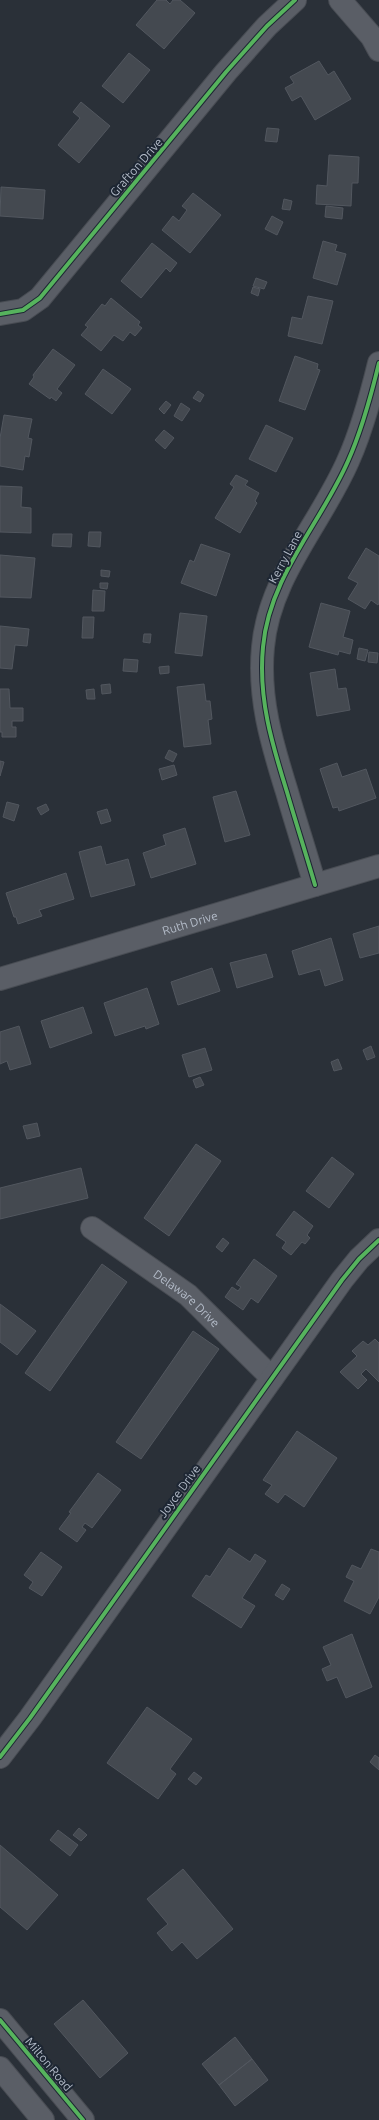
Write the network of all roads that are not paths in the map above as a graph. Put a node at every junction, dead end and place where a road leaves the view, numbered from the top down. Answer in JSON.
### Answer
{"nodes":[{"id":1,"x":295,"y":0,"type":"edge"},
{"id":2,"x":340,"y":0,"type":"edge"},
{"id":3,"x":379,"y":50,"type":"edge"},
{"id":4,"x":0,"y":314,"type":"edge"},
{"id":5,"x":379,"y":363,"type":"edge"},
{"id":6,"x":379,"y":866,"type":"edge"},
{"id":7,"x":315,"y":885,"type":"junction"},
{"id":8,"x":0,"y":979,"type":"edge"},
{"id":9,"x":92,"y":1228,"type":"dead end"},
{"id":10,"x":379,"y":1240,"type":"edge"},
{"id":11,"x":272,"y":1378,"type":"junction"},
{"id":12,"x":0,"y":1757,"type":"edge"},
{"id":13,"x":0,"y":2020,"type":"edge"},
{"id":14,"x":0,"y":2068,"type":"edge"},
{"id":15,"x":43,"y":2120,"type":"edge"},
{"id":16,"x":83,"y":2120,"type":"edge"}],
"edges":[{"from":1,"to":4,"type":"street","name":"Grafton Drive"},
{"from":2,"to":3,"type":"street"},
{"from":5,"to":7,"type":"street","name":"Kerry Lane"},
{"from":6,"to":7,"type":"street","name":"Ruth Drive"},
{"from":7,"to":8,"type":"street","name":"Ruth Drive"},
{"from":9,"to":11,"type":"street","name":"Delaware Drive"},
{"from":10,"to":11,"type":"street","name":"Joyce Drive"},
{"from":11,"to":12,"type":"street","name":"Joyce Drive"},
{"from":13,"to":16,"type":"street","name":"Milton Road"},
{"from":14,"to":15,"type":"street"}]}
